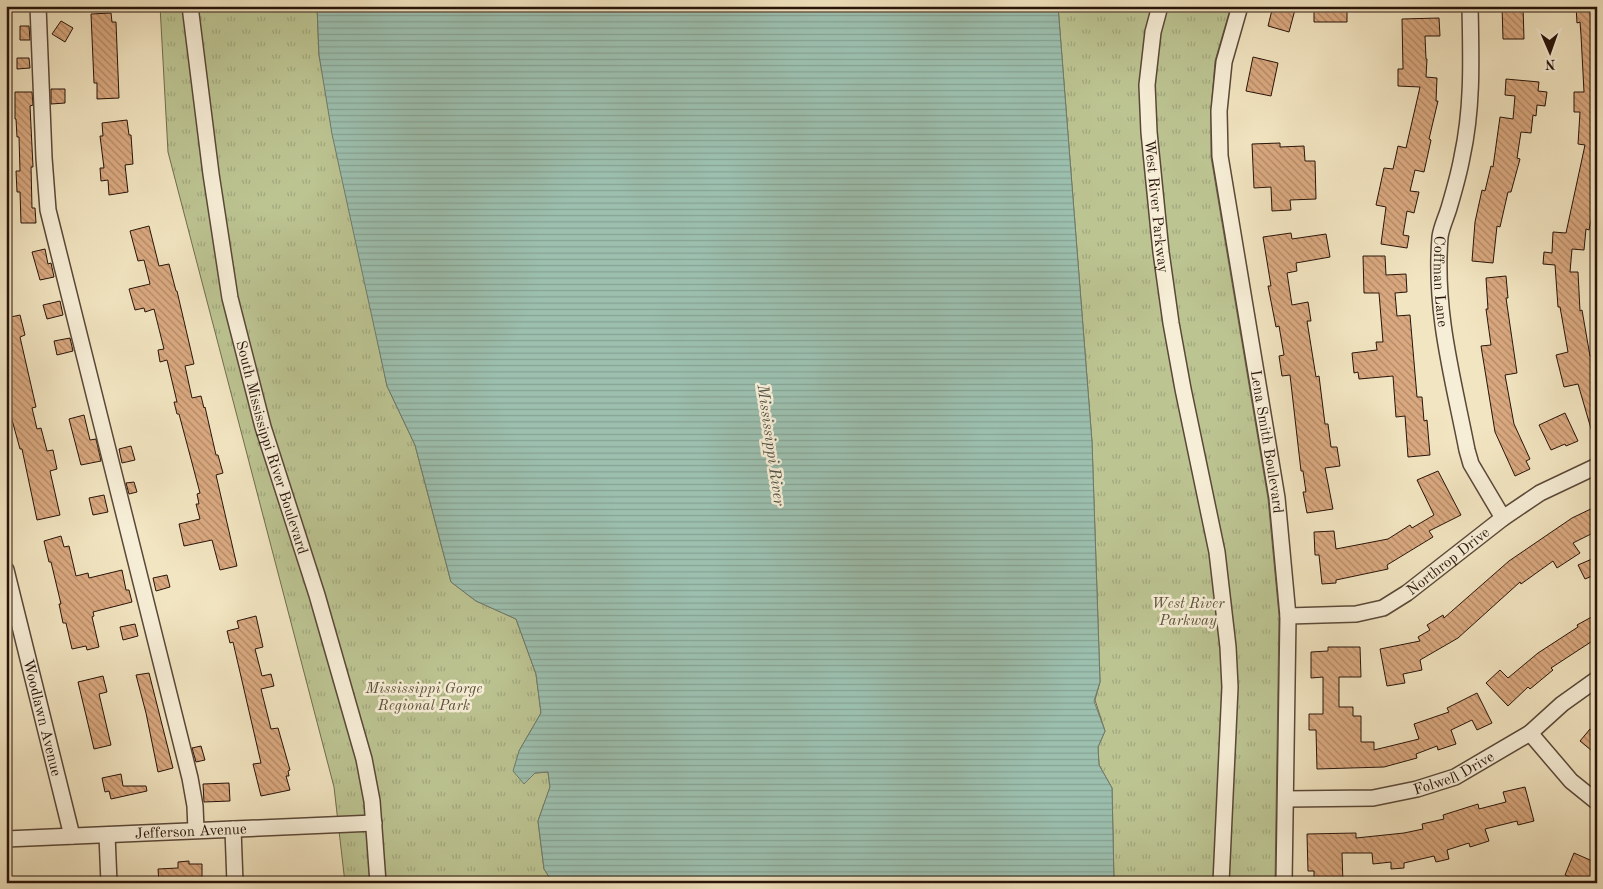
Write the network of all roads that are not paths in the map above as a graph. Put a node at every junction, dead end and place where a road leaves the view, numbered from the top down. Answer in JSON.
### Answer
{"nodes":[{"id":1,"x":38,"y":6,"type":"edge"},
{"id":2,"x":190,"y":6,"type":"edge"},
{"id":3,"x":1160,"y":6,"type":"edge"},
{"id":4,"x":1240,"y":6,"type":"edge"},
{"id":5,"x":1470,"y":6,"type":"edge"},
{"id":6,"x":1597,"y":466,"type":"edge"},
{"id":7,"x":1504,"y":518,"type":"junction"},
{"id":8,"x":6,"y":570,"type":"edge"},
{"id":9,"x":1288,"y":616,"type":"junction"},
{"id":10,"x":1597,"y":679,"type":"edge"},
{"id":11,"x":1530,"y":732,"type":"junction"},
{"id":12,"x":1286,"y":799,"type":"junction"},
{"id":13,"x":1597,"y":802,"type":"edge"},
{"id":14,"x":374,"y":823,"type":"junction"},
{"id":15,"x":233,"y":829,"type":"junction"},
{"id":16,"x":196,"y":830,"type":"junction"},
{"id":17,"x":107,"y":835,"type":"junction"},
{"id":18,"x":72,"y":836,"type":"junction"},
{"id":19,"x":6,"y":839,"type":"edge"},
{"id":20,"x":109,"y":883,"type":"edge"},
{"id":21,"x":235,"y":883,"type":"edge"},
{"id":22,"x":378,"y":883,"type":"edge"},
{"id":23,"x":1221,"y":883,"type":"edge"},
{"id":24,"x":1284,"y":883,"type":"edge"}],
"edges":[{"from":1,"to":16,"type":"street"},
{"from":2,"to":14,"type":"street","name":"South Mississippi River Boulevard"},
{"from":3,"to":23,"type":"street","name":"West River Parkway"},
{"from":4,"to":9,"type":"street","name":"Lena Smith Boulevard"},
{"from":5,"to":7,"type":"street","name":"Coffman Lane"},
{"from":6,"to":7,"type":"street","name":"Northrop Drive"},
{"from":7,"to":9,"type":"street","name":"Northrop Drive"},
{"from":8,"to":18,"type":"street","name":"Woodlawn Avenue"},
{"from":9,"to":12,"type":"street","name":"Lena Smith Boulevard"},
{"from":10,"to":11,"type":"street","name":"Folwell Drive"},
{"from":11,"to":12,"type":"street","name":"Folwell Drive"},
{"from":11,"to":13,"type":"street"},
{"from":12,"to":24,"type":"street","name":"Lena Smith Boulevard"},
{"from":14,"to":15,"type":"street","name":"Jefferson Avenue"},
{"from":14,"to":22,"type":"street","name":"South Mississippi River Boulevard"},
{"from":15,"to":16,"type":"street","name":"Jefferson Avenue"},
{"from":15,"to":21,"type":"street"},
{"from":16,"to":17,"type":"street","name":"Jefferson Avenue"},
{"from":17,"to":18,"type":"street","name":"Jefferson Avenue"},
{"from":17,"to":20,"type":"street"},
{"from":18,"to":19,"type":"street","name":"Jefferson Avenue"}]}
